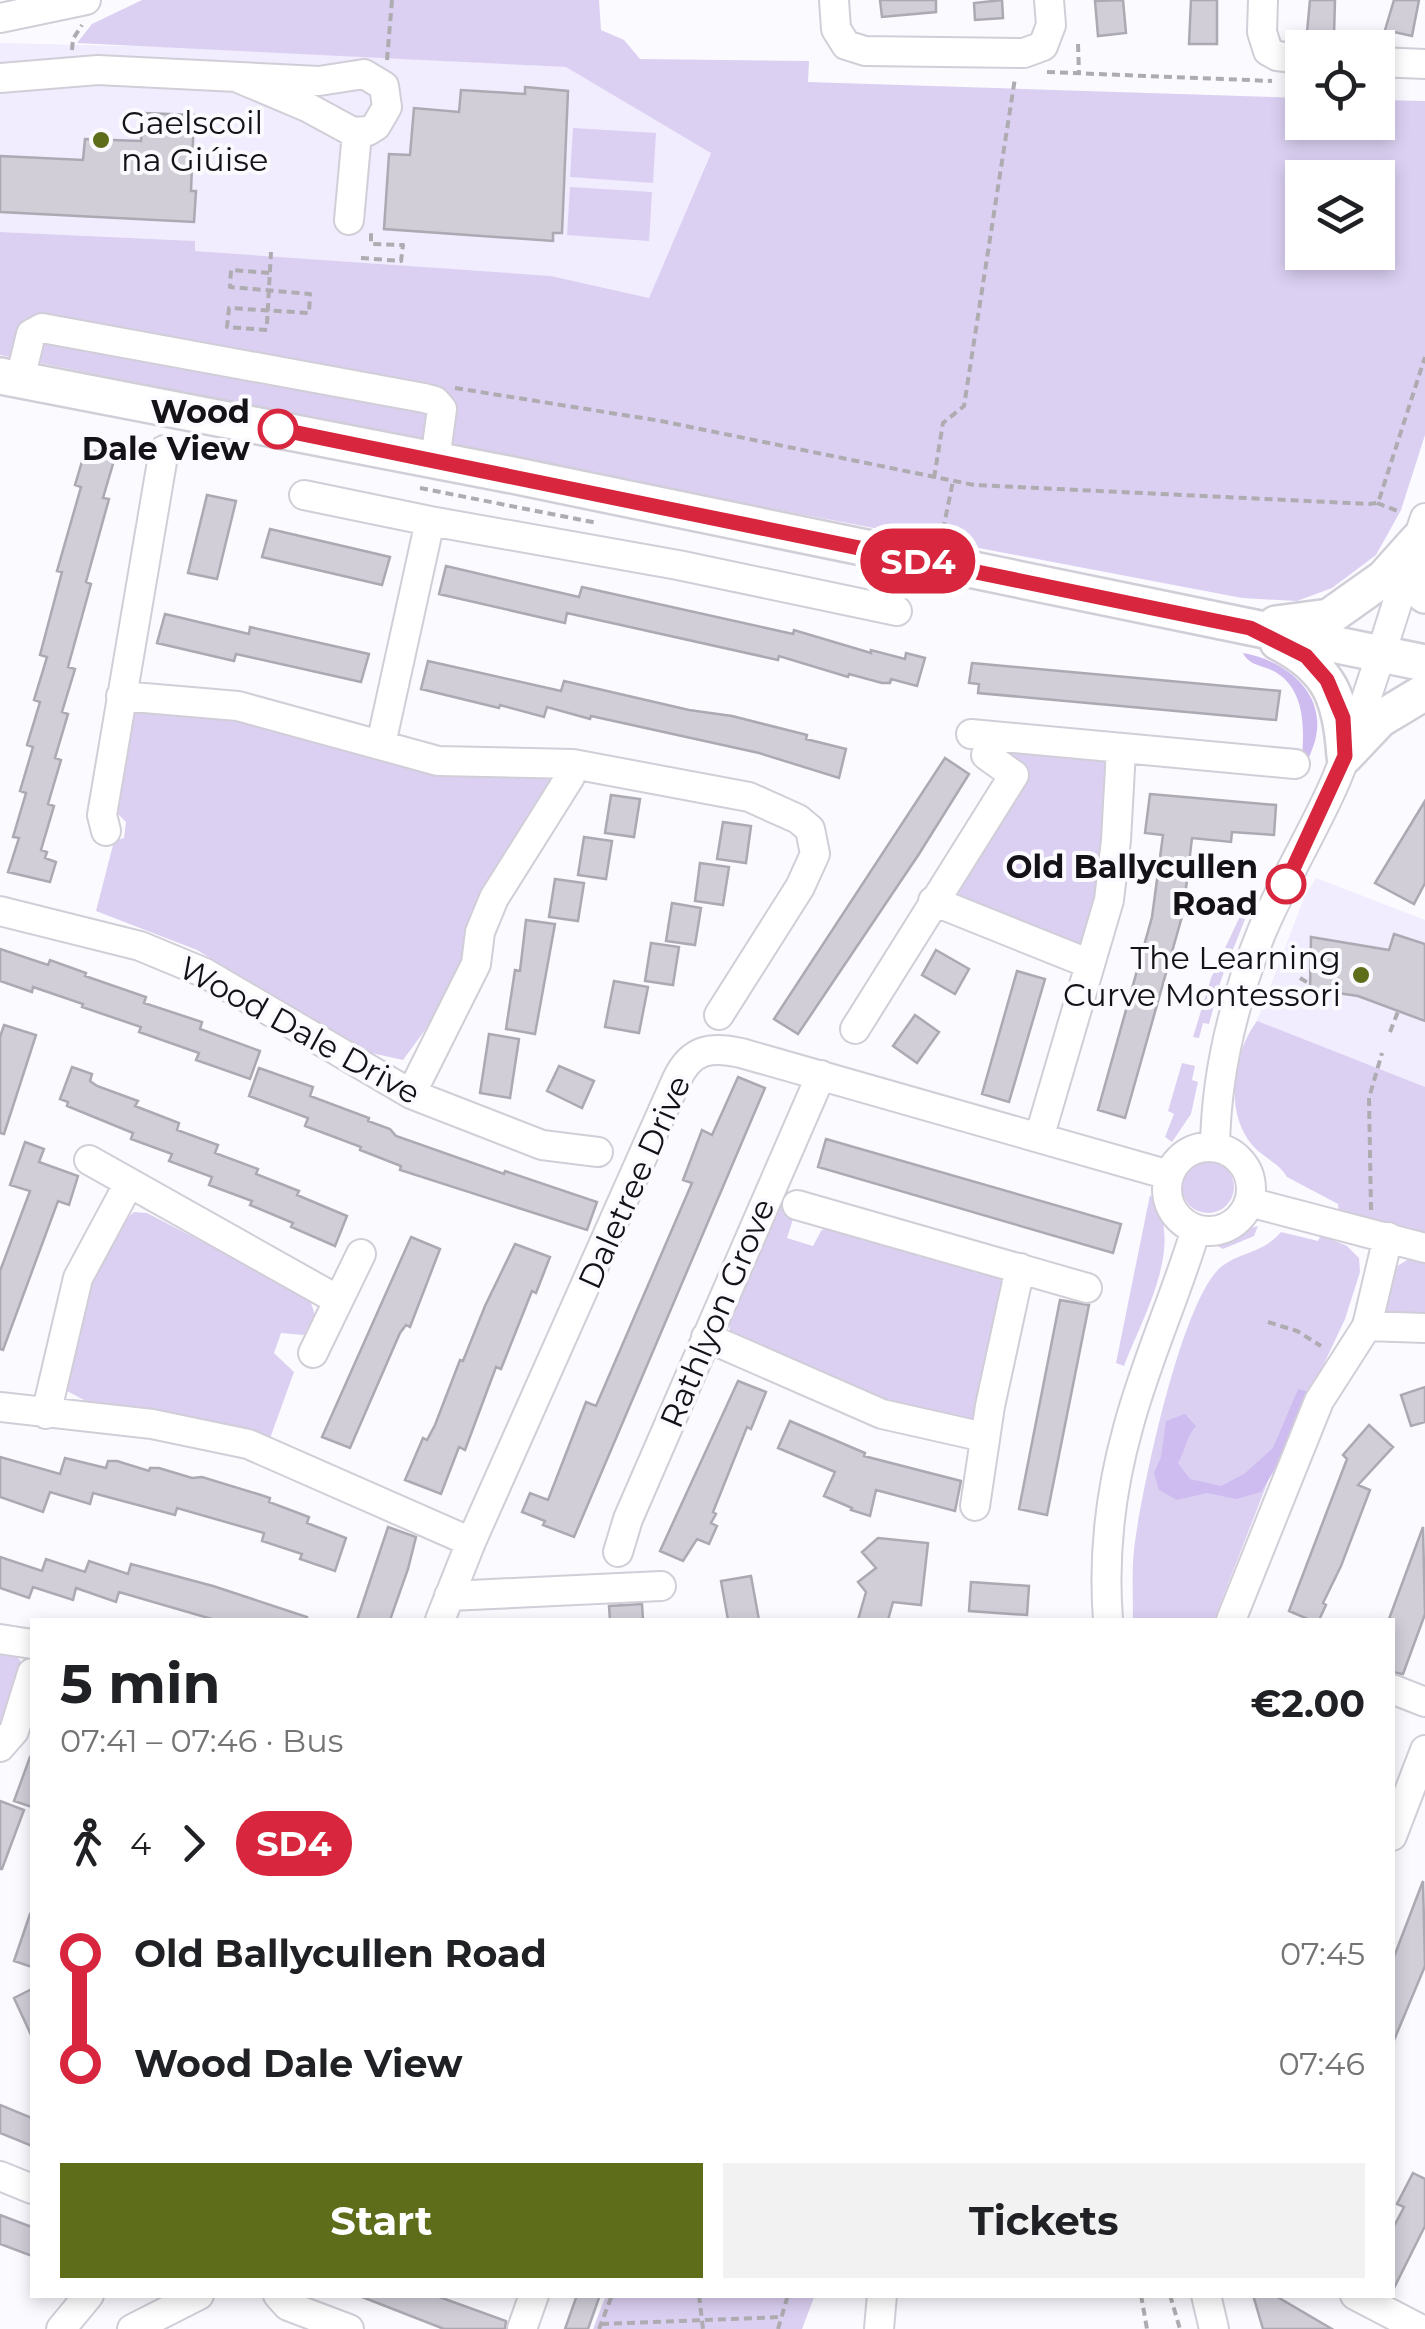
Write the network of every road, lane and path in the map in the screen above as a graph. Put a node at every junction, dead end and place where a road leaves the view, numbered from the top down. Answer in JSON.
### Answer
{"nodes":[{"id":1,"x":834,"y":0,"type":"edge"},
{"id":2,"x":1050,"y":0,"type":"edge"},
{"id":3,"x":1263,"y":0,"type":"edge"},
{"id":4,"x":84,"y":12,"type":"edge"},
{"id":5,"x":0,"y":18,"type":"edge"},
{"id":6,"x":1078,"y":44,"type":"dead end"},
{"id":7,"x":1285,"y":56,"type":"edge"},
{"id":8,"x":72,"y":57,"type":"dead end"},
{"id":9,"x":1395,"y":63,"type":"edge"},
{"id":10,"x":1425,"y":64,"type":"edge"},
{"id":11,"x":1044,"y":72,"type":"dead end"},
{"id":12,"x":1020,"y":73,"type":"dead end"},
{"id":13,"x":1078,"y":73,"type":"junction"},
{"id":14,"x":236,"y":77,"type":"junction"},
{"id":15,"x":0,"y":78,"type":"edge"},
{"id":16,"x":1284,"y":81,"type":"dead end"},
{"id":17,"x":357,"y":133,"type":"junction"},
{"id":18,"x":360,"y":224,"type":"joint"},
{"id":19,"x":271,"y":252,"type":"dead end"},
{"id":20,"x":361,"y":258,"type":"dead end"},
{"id":21,"x":270,"y":273,"type":"junction"},
{"id":22,"x":269,"y":290,"type":"junction"},
{"id":23,"x":268,"y":311,"type":"junction"},
{"id":24,"x":1425,"y":358,"type":"edge"},
{"id":25,"x":10,"y":377,"type":"edge"},
{"id":26,"x":437,"y":403,"type":"junction"},
{"id":27,"x":164,"y":450,"type":"dead end"},
{"id":28,"x":435,"y":460,"type":"junction"},
{"id":29,"x":934,"y":478,"type":"junction"},
{"id":30,"x":953,"y":481,"type":"junction"},
{"id":31,"x":304,"y":494,"type":"dead end"},
{"id":32,"x":1377,"y":503,"type":"junction"},
{"id":33,"x":430,"y":521,"type":"junction"},
{"id":34,"x":1415,"y":524,"type":"edge"},
{"id":35,"x":943,"y":530,"type":"dead end"},
{"id":36,"x":1425,"y":595,"type":"edge"},
{"id":37,"x":897,"y":611,"type":"dead end"},
{"id":38,"x":1250,"y":628,"type":"junction"},
{"id":39,"x":1380,"y":654,"type":"junction"},
{"id":40,"x":1425,"y":662,"type":"edge"},
{"id":41,"x":1425,"y":692,"type":"edge"},
{"id":42,"x":121,"y":696,"type":"junction"},
{"id":43,"x":382,"y":744,"type":"junction"},
{"id":44,"x":1121,"y":750,"type":"junction"},
{"id":45,"x":1345,"y":756,"type":"junction"},
{"id":46,"x":572,"y":764,"type":"junction"},
{"id":47,"x":1295,"y":764,"type":"dead end"},
{"id":48,"x":106,"y":831,"type":"dead end"},
{"id":49,"x":933,"y":901,"type":"junction"},
{"id":50,"x":0,"y":911,"type":"edge"},
{"id":51,"x":1090,"y":964,"type":"junction"},
{"id":52,"x":1300,"y":978,"type":"dead end"},
{"id":53,"x":1310,"y":984,"type":"dead end"},
{"id":54,"x":1399,"y":1009,"type":"dead end"},
{"id":55,"x":719,"y":1014,"type":"dead end"},
{"id":56,"x":856,"y":1030,"type":"dead end"},
{"id":57,"x":1390,"y":1032,"type":"dead end"},
{"id":58,"x":1382,"y":1053,"type":"dead end"},
{"id":59,"x":821,"y":1076,"type":"junction"},
{"id":60,"x":411,"y":1094,"type":"junction"},
{"id":61,"x":1039,"y":1138,"type":"junction"},
{"id":62,"x":1215,"y":1147,"type":"junction"},
{"id":63,"x":598,"y":1152,"type":"dead end"},
{"id":64,"x":90,"y":1160,"type":"dead end"},
{"id":65,"x":1169,"y":1175,"type":"junction"},
{"id":66,"x":128,"y":1185,"type":"junction"},
{"id":67,"x":1249,"y":1202,"type":"junction"},
{"id":68,"x":797,"y":1206,"type":"dead end"},
{"id":69,"x":1372,"y":1210,"type":"dead end"},
{"id":70,"x":1196,"y":1229,"type":"junction"},
{"id":71,"x":1388,"y":1237,"type":"junction"},
{"id":72,"x":1425,"y":1248,"type":"edge"},
{"id":73,"x":362,"y":1254,"type":"dead end"},
{"id":74,"x":1020,"y":1268,"type":"junction"},
{"id":75,"x":1087,"y":1288,"type":"dead end"},
{"id":76,"x":338,"y":1300,"type":"junction"},
{"id":77,"x":1268,"y":1322,"type":"dead end"},
{"id":78,"x":1367,"y":1326,"type":"junction"},
{"id":79,"x":1425,"y":1328,"type":"edge"},
{"id":80,"x":706,"y":1337,"type":"junction"},
{"id":81,"x":1321,"y":1346,"type":"dead end"},
{"id":82,"x":313,"y":1353,"type":"dead end"},
{"id":83,"x":0,"y":1407,"type":"edge"},
{"id":84,"x":46,"y":1414,"type":"junction"},
{"id":85,"x":984,"y":1437,"type":"junction"},
{"id":86,"x":975,"y":1506,"type":"dead end"},
{"id":87,"x":471,"y":1542,"type":"junction"},
{"id":88,"x":618,"y":1552,"type":"dead end"},
{"id":89,"x":662,"y":1586,"type":"dead end"},
{"id":90,"x":445,"y":1608,"type":"edge"},
{"id":91,"x":1108,"y":1618,"type":"edge"},
{"id":92,"x":1232,"y":1618,"type":"edge"},
{"id":93,"x":0,"y":1639,"type":"edge"},
{"id":94,"x":30,"y":1644,"type":"edge"},
{"id":95,"x":30,"y":1680,"type":"edge"},
{"id":96,"x":1395,"y":1690,"type":"edge"},
{"id":97,"x":1425,"y":1702,"type":"edge"},
{"id":98,"x":0,"y":1747,"type":"edge"},
{"id":99,"x":1425,"y":1750,"type":"edge"},
{"id":100,"x":1395,"y":1828,"type":"edge"},
{"id":101,"x":0,"y":2176,"type":"edge"},
{"id":102,"x":30,"y":2189,"type":"edge"},
{"id":103,"x":87,"y":2298,"type":"edge"},
{"id":104,"x":193,"y":2298,"type":"edge"},
{"id":105,"x":533,"y":2298,"type":"edge"},
{"id":106,"x":611,"y":2298,"type":"edge"},
{"id":107,"x":699,"y":2298,"type":"edge"},
{"id":108,"x":787,"y":2298,"type":"edge"},
{"id":109,"x":882,"y":2298,"type":"edge"},
{"id":110,"x":1142,"y":2298,"type":"edge"},
{"id":111,"x":1171,"y":2298,"type":"edge"},
{"id":112,"x":1207,"y":2298,"type":"edge"},
{"id":113,"x":1363,"y":2298,"type":"edge"},
{"id":114,"x":284,"y":2310,"type":"edge"},
{"id":115,"x":782,"y":2317,"type":"junction"},
{"id":116,"x":1420,"y":2321,"type":"edge"},
{"id":117,"x":702,"y":2322,"type":"junction"},
{"id":118,"x":600,"y":2327,"type":"edge"},
{"id":119,"x":61,"y":2329,"type":"edge"},
{"id":120,"x":132,"y":2329,"type":"edge"},
{"id":121,"x":348,"y":2329,"type":"edge"},
{"id":122,"x":522,"y":2329,"type":"edge"},
{"id":123,"x":703,"y":2329,"type":"edge"},
{"id":124,"x":778,"y":2329,"type":"edge"},
{"id":125,"x":879,"y":2329,"type":"edge"},
{"id":126,"x":1147,"y":2329,"type":"edge"},
{"id":127,"x":1180,"y":2329,"type":"edge"},
{"id":128,"x":1214,"y":2329,"type":"edge"}],
"edges":[{"from":1,"to":2,"type":"street"},
{"from":3,"to":7,"type":"street"},
{"from":4,"to":5,"type":"street"},
{"from":4,"to":8,"type":"path"},
{"from":6,"to":13,"type":"path"},
{"from":9,"to":10,"type":"street"},
{"from":11,"to":13,"type":"path"},
{"from":12,"to":29,"type":"path"},
{"from":13,"to":16,"type":"path"},
{"from":14,"to":15,"type":"street"},
{"from":14,"to":17,"type":"street"},
{"from":14,"to":17,"type":"street"},
{"from":17,"to":18,"type":"street"},
{"from":18,"to":20,"type":"path"},
{"from":19,"to":21,"type":"path"},
{"from":21,"to":22,"type":"path"},
{"from":21,"to":22,"type":"path"},
{"from":22,"to":23,"type":"path"},
{"from":22,"to":23,"type":"path"},
{"from":23,"to":23,"type":"path"},
{"from":24,"to":32,"type":"path"},
{"from":25,"to":26,"type":"street"},
{"from":25,"to":28,"type":"main road"},
{"from":26,"to":28,"type":"street"},
{"from":26,"to":29,"type":"path"},
{"from":27,"to":42,"type":"street"},
{"from":28,"to":38,"type":"main road"},
{"from":29,"to":30,"type":"path"},
{"from":30,"to":32,"type":"path"},
{"from":30,"to":35,"type":"path"},
{"from":31,"to":33,"type":"street"},
{"from":32,"to":34,"type":"path"},
{"from":33,"to":37,"type":"street"},
{"from":33,"to":43,"type":"street"},
{"from":34,"to":36,"type":"main road"},
{"from":34,"to":38,"type":"main road"},
{"from":34,"to":39,"type":"street"},
{"from":38,"to":39,"type":"main road"},
{"from":38,"to":45,"type":"main road"},
{"from":39,"to":40,"type":"main road"},
{"from":39,"to":45,"type":"street"},
{"from":41,"to":45,"type":"main road"},
{"from":42,"to":43,"type":"street"},
{"from":42,"to":48,"type":"street"},
{"from":43,"to":46,"type":"street"},
{"from":44,"to":47,"type":"street"},
{"from":44,"to":49,"type":"street"},
{"from":44,"to":51,"type":"street"},
{"from":45,"to":62,"type":"street"},
{"from":46,"to":55,"type":"street"},
{"from":46,"to":60,"type":"street"},
{"from":49,"to":51,"type":"street"},
{"from":49,"to":56,"type":"street"},
{"from":50,"to":60,"type":"street","name":"Wood Dale Drive"},
{"from":51,"to":61,"type":"street"},
{"from":52,"to":53,"type":"path"},
{"from":54,"to":57,"type":"path"},
{"from":58,"to":69,"type":"path"},
{"from":59,"to":61,"type":"street","name":"Daletree Drive"},
{"from":59,"to":80,"type":"street","name":"Rathlyon Grove"},
{"from":59,"to":87,"type":"street","name":"Daletree Drive"},
{"from":60,"to":63,"type":"street","name":"Wood Dale Drive"},
{"from":61,"to":65,"type":"street","name":"Daletree Drive"},
{"from":62,"to":65,"type":"street"},
{"from":62,"to":67,"type":"street"},
{"from":64,"to":66,"type":"street"},
{"from":65,"to":70,"type":"street"},
{"from":66,"to":76,"type":"street"},
{"from":66,"to":84,"type":"street"},
{"from":67,"to":70,"type":"street"},
{"from":67,"to":71,"type":"street"},
{"from":68,"to":74,"type":"street"},
{"from":70,"to":91,"type":"street"},
{"from":71,"to":72,"type":"street"},
{"from":71,"to":78,"type":"street"},
{"from":73,"to":76,"type":"street"},
{"from":74,"to":75,"type":"street"},
{"from":74,"to":85,"type":"street"},
{"from":76,"to":82,"type":"street"},
{"from":77,"to":81,"type":"path"},
{"from":78,"to":79,"type":"street"},
{"from":78,"to":92,"type":"street"},
{"from":80,"to":85,"type":"street"},
{"from":80,"to":88,"type":"street","name":"Rathlyon Grove"},
{"from":83,"to":84,"type":"street"},
{"from":84,"to":87,"type":"street"},
{"from":85,"to":86,"type":"street"},
{"from":87,"to":90,"type":"street","name":"Daletree Drive"},
{"from":89,"to":90,"type":"street"},
{"from":93,"to":94,"type":"street"},
{"from":95,"to":98,"type":"street"},
{"from":96,"to":97,"type":"street"},
{"from":99,"to":100,"type":"street"},
{"from":101,"to":102,"type":"street"},
{"from":103,"to":119,"type":"street"},
{"from":104,"to":120,"type":"street"},
{"from":105,"to":122,"type":"street"},
{"from":106,"to":118,"type":"path"},
{"from":107,"to":117,"type":"path"},
{"from":108,"to":115,"type":"path"},
{"from":109,"to":125,"type":"street"},
{"from":110,"to":126,"type":"path"},
{"from":111,"to":127,"type":"path"},
{"from":112,"to":128,"type":"street"},
{"from":113,"to":116,"type":"street"},
{"from":114,"to":121,"type":"street"},
{"from":115,"to":117,"type":"path"},
{"from":115,"to":124,"type":"path"},
{"from":117,"to":118,"type":"path"},
{"from":117,"to":123,"type":"path"}]}
